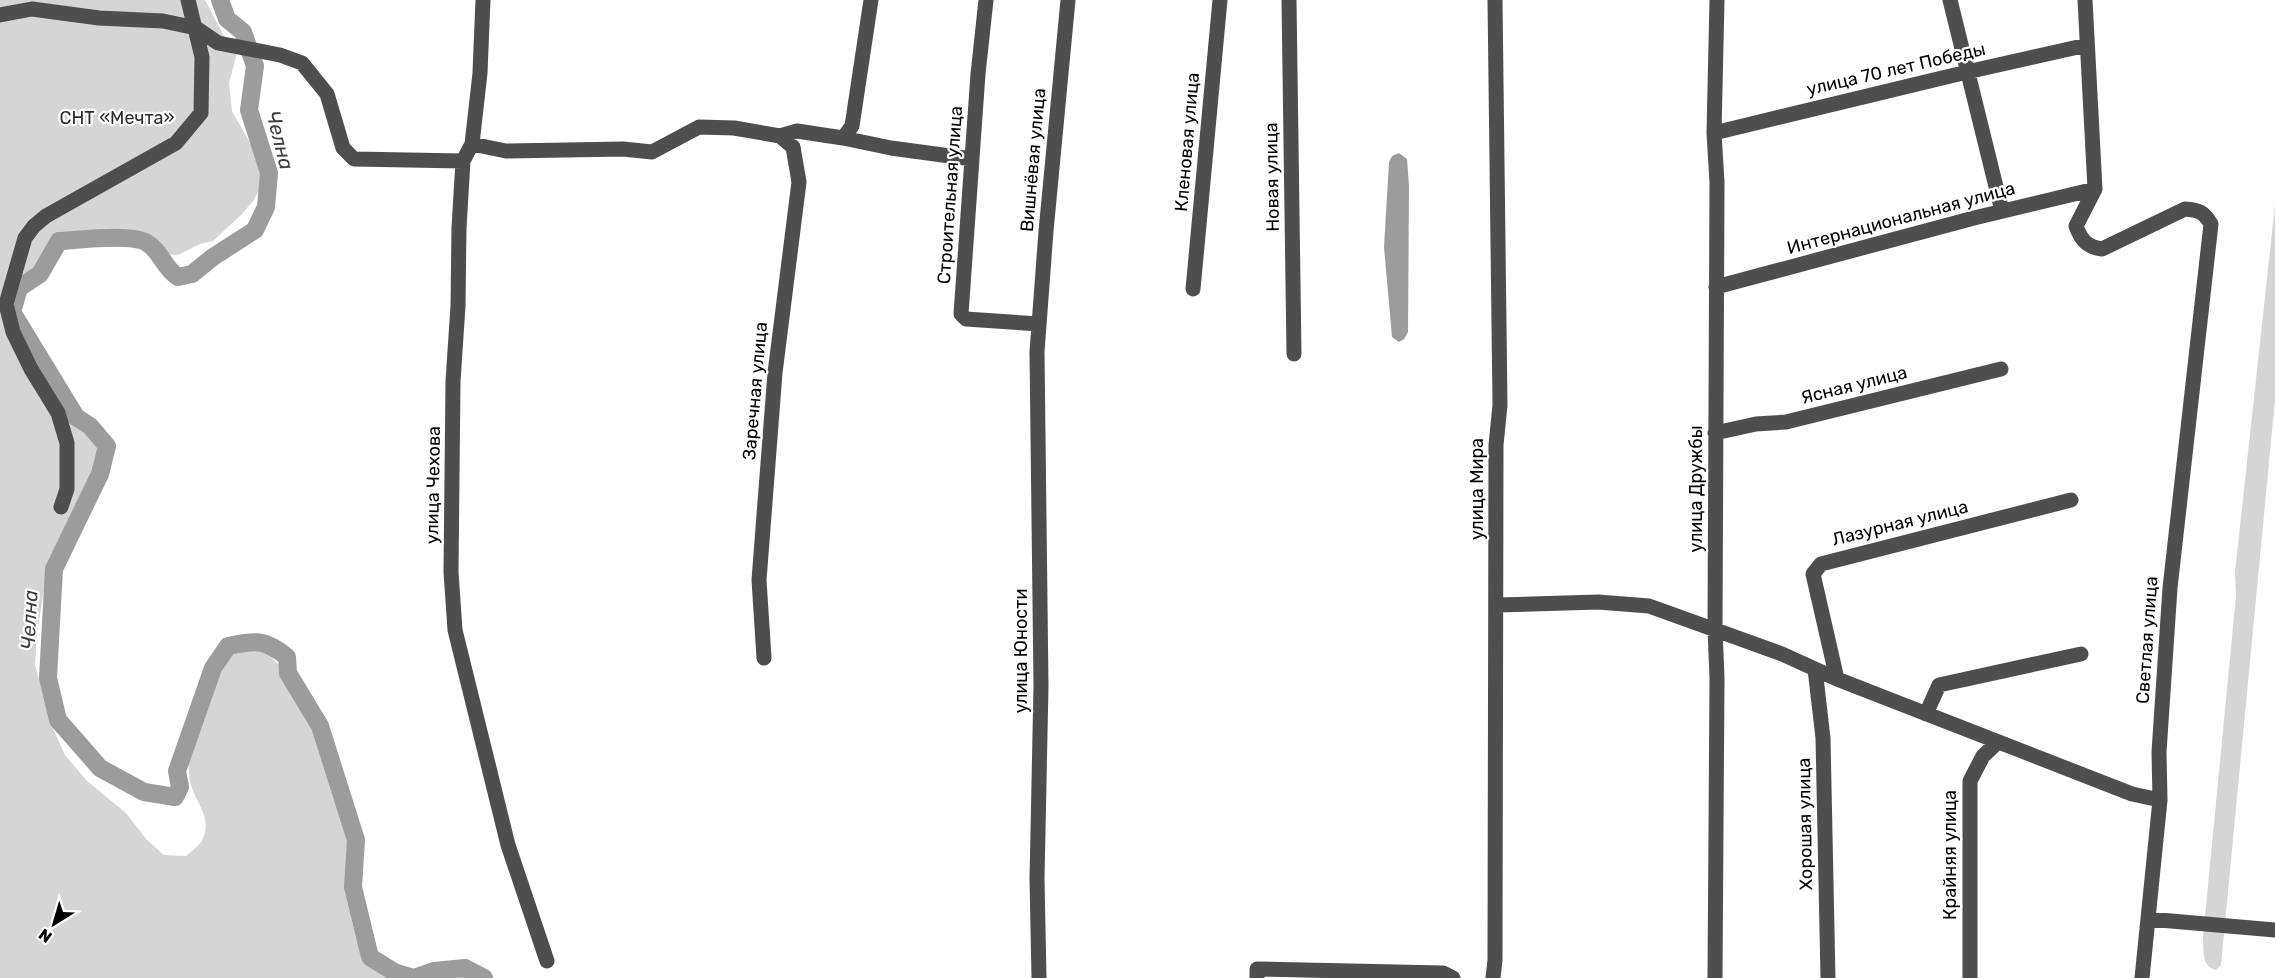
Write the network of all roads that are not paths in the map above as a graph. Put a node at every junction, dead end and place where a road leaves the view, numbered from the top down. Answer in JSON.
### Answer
{"nodes":[{"id":1,"x":188,"y":0,"type":"edge"},
{"id":2,"x":483,"y":0,"type":"edge"},
{"id":3,"x":871,"y":0,"type":"edge"},
{"id":4,"x":986,"y":0,"type":"edge"},
{"id":5,"x":1068,"y":0,"type":"edge"},
{"id":6,"x":1220,"y":0,"type":"edge"},
{"id":7,"x":1289,"y":0,"type":"edge"},
{"id":8,"x":1495,"y":0,"type":"edge"},
{"id":9,"x":1717,"y":0,"type":"edge"},
{"id":10,"x":1950,"y":0,"type":"edge"},
{"id":11,"x":2085,"y":0,"type":"edge"},
{"id":12,"x":0,"y":15,"type":"edge"},
{"id":13,"x":196,"y":28,"type":"junction"},
{"id":14,"x":2087,"y":45,"type":"junction"},
{"id":15,"x":1967,"y":72,"type":"junction"},
{"id":16,"x":1714,"y":133,"type":"junction"},
{"id":17,"x":780,"y":136,"type":"junction"},
{"id":18,"x":843,"y":138,"type":"junction"},
{"id":19,"x":472,"y":144,"type":"junction"},
{"id":20,"x":972,"y":159,"type":"junction"},
{"id":21,"x":463,"y":162,"type":"junction"},
{"id":22,"x":2095,"y":189,"type":"junction"},
{"id":23,"x":2002,"y":211,"type":"junction"},
{"id":24,"x":1716,"y":286,"type":"junction"},
{"id":25,"x":1192,"y":289,"type":"dead end"},
{"id":26,"x":1039,"y":324,"type":"junction"},
{"id":27,"x":1294,"y":354,"type":"dead end"},
{"id":28,"x":2001,"y":369,"type":"dead end"},
{"id":29,"x":1715,"y":433,"type":"junction"},
{"id":30,"x":2071,"y":500,"type":"dead end"},
{"id":31,"x":60,"y":507,"type":"dead end"},
{"id":32,"x":1497,"y":605,"type":"junction"},
{"id":33,"x":1714,"y":629,"type":"junction"},
{"id":34,"x":2080,"y":654,"type":"dead end"},
{"id":35,"x":764,"y":658,"type":"dead end"},
{"id":36,"x":1815,"y":669,"type":"junction"},
{"id":37,"x":1837,"y":679,"type":"junction"},
{"id":38,"x":1926,"y":714,"type":"junction"},
{"id":39,"x":1998,"y":742,"type":"junction"},
{"id":40,"x":2160,"y":800,"type":"junction"},
{"id":41,"x":2275,"y":917,"type":"edge"},
{"id":42,"x":2148,"y":919,"type":"junction"},
{"id":43,"x":2256,"y":928,"type":"junction"},
{"id":44,"x":2275,"y":930,"type":"edge"},
{"id":45,"x":2275,"y":940,"type":"edge"},
{"id":46,"x":547,"y":961,"type":"dead end"},
{"id":47,"x":1257,"y":973,"type":"edge"},
{"id":48,"x":1039,"y":978,"type":"edge"},
{"id":49,"x":1453,"y":978,"type":"edge"},
{"id":50,"x":1493,"y":978,"type":"edge"},
{"id":51,"x":1715,"y":978,"type":"edge"},
{"id":52,"x":1828,"y":978,"type":"edge"},
{"id":53,"x":1970,"y":978,"type":"edge"},
{"id":54,"x":2142,"y":978,"type":"edge"}],
"edges":[{"from":1,"to":13,"type":"street"},
{"from":2,"to":19,"type":"street","name":"улица Чехова"},
{"from":3,"to":18,"type":"street"},
{"from":4,"to":20,"type":"street","name":"Строительная улица"},
{"from":5,"to":26,"type":"street","name":"Вишнёвая улица"},
{"from":6,"to":25,"type":"street","name":"Кленовая улица"},
{"from":7,"to":27,"type":"street","name":"Новая улица"},
{"from":8,"to":32,"type":"street","name":"улица Мира"},
{"from":9,"to":16,"type":"street","name":"улица Дружбы"},
{"from":10,"to":15,"type":"street"},
{"from":11,"to":14,"type":"street"},
{"from":12,"to":13,"type":"street"},
{"from":13,"to":21,"type":"street"},
{"from":13,"to":31,"type":"street"},
{"from":14,"to":15,"type":"street","name":"улица 70 лет Победы"},
{"from":14,"to":22,"type":"street"},
{"from":15,"to":16,"type":"street","name":"улица 70 лет Победы"},
{"from":15,"to":23,"type":"street"},
{"from":16,"to":24,"type":"street","name":"улица Дружбы"},
{"from":17,"to":18,"type":"street"},
{"from":17,"to":19,"type":"street"},
{"from":17,"to":35,"type":"street","name":"Заречная улица"},
{"from":18,"to":20,"type":"street"},
{"from":19,"to":21,"type":"street","name":"улица Чехова"},
{"from":20,"to":26,"type":"street","name":"Строительная улица"},
{"from":21,"to":46,"type":"street","name":"улица Чехова"},
{"from":22,"to":23,"type":"street","name":"Интернациональная улица"},
{"from":22,"to":40,"type":"street","name":"Светлая улица"},
{"from":23,"to":24,"type":"street","name":"Интернациональная улица"},
{"from":24,"to":29,"type":"street","name":"улица Дружбы"},
{"from":26,"to":48,"type":"street","name":"улица Юности"},
{"from":28,"to":29,"type":"street","name":"Ясная улица"},
{"from":29,"to":33,"type":"street","name":"улица Дружбы"},
{"from":30,"to":37,"type":"street","name":"Лазурная улица"},
{"from":32,"to":33,"type":"street"},
{"from":32,"to":50,"type":"street","name":"улица Мира"},
{"from":33,"to":36,"type":"street"},
{"from":33,"to":51,"type":"street","name":"улица Дружбы"},
{"from":34,"to":38,"type":"street"},
{"from":36,"to":37,"type":"street"},
{"from":36,"to":52,"type":"street","name":"Хорошая улица"},
{"from":37,"to":38,"type":"street"},
{"from":38,"to":39,"type":"street"},
{"from":39,"to":40,"type":"street"},
{"from":39,"to":53,"type":"street","name":"Крайняя улица"},
{"from":40,"to":42,"type":"street","name":"Светлая улица"},
{"from":41,"to":43,"type":"street"},
{"from":42,"to":43,"type":"street"},
{"from":42,"to":54,"type":"street","name":"Светлая улица"},
{"from":43,"to":44,"type":"street"},
{"from":43,"to":45,"type":"street"},
{"from":47,"to":49,"type":"street"}]}
